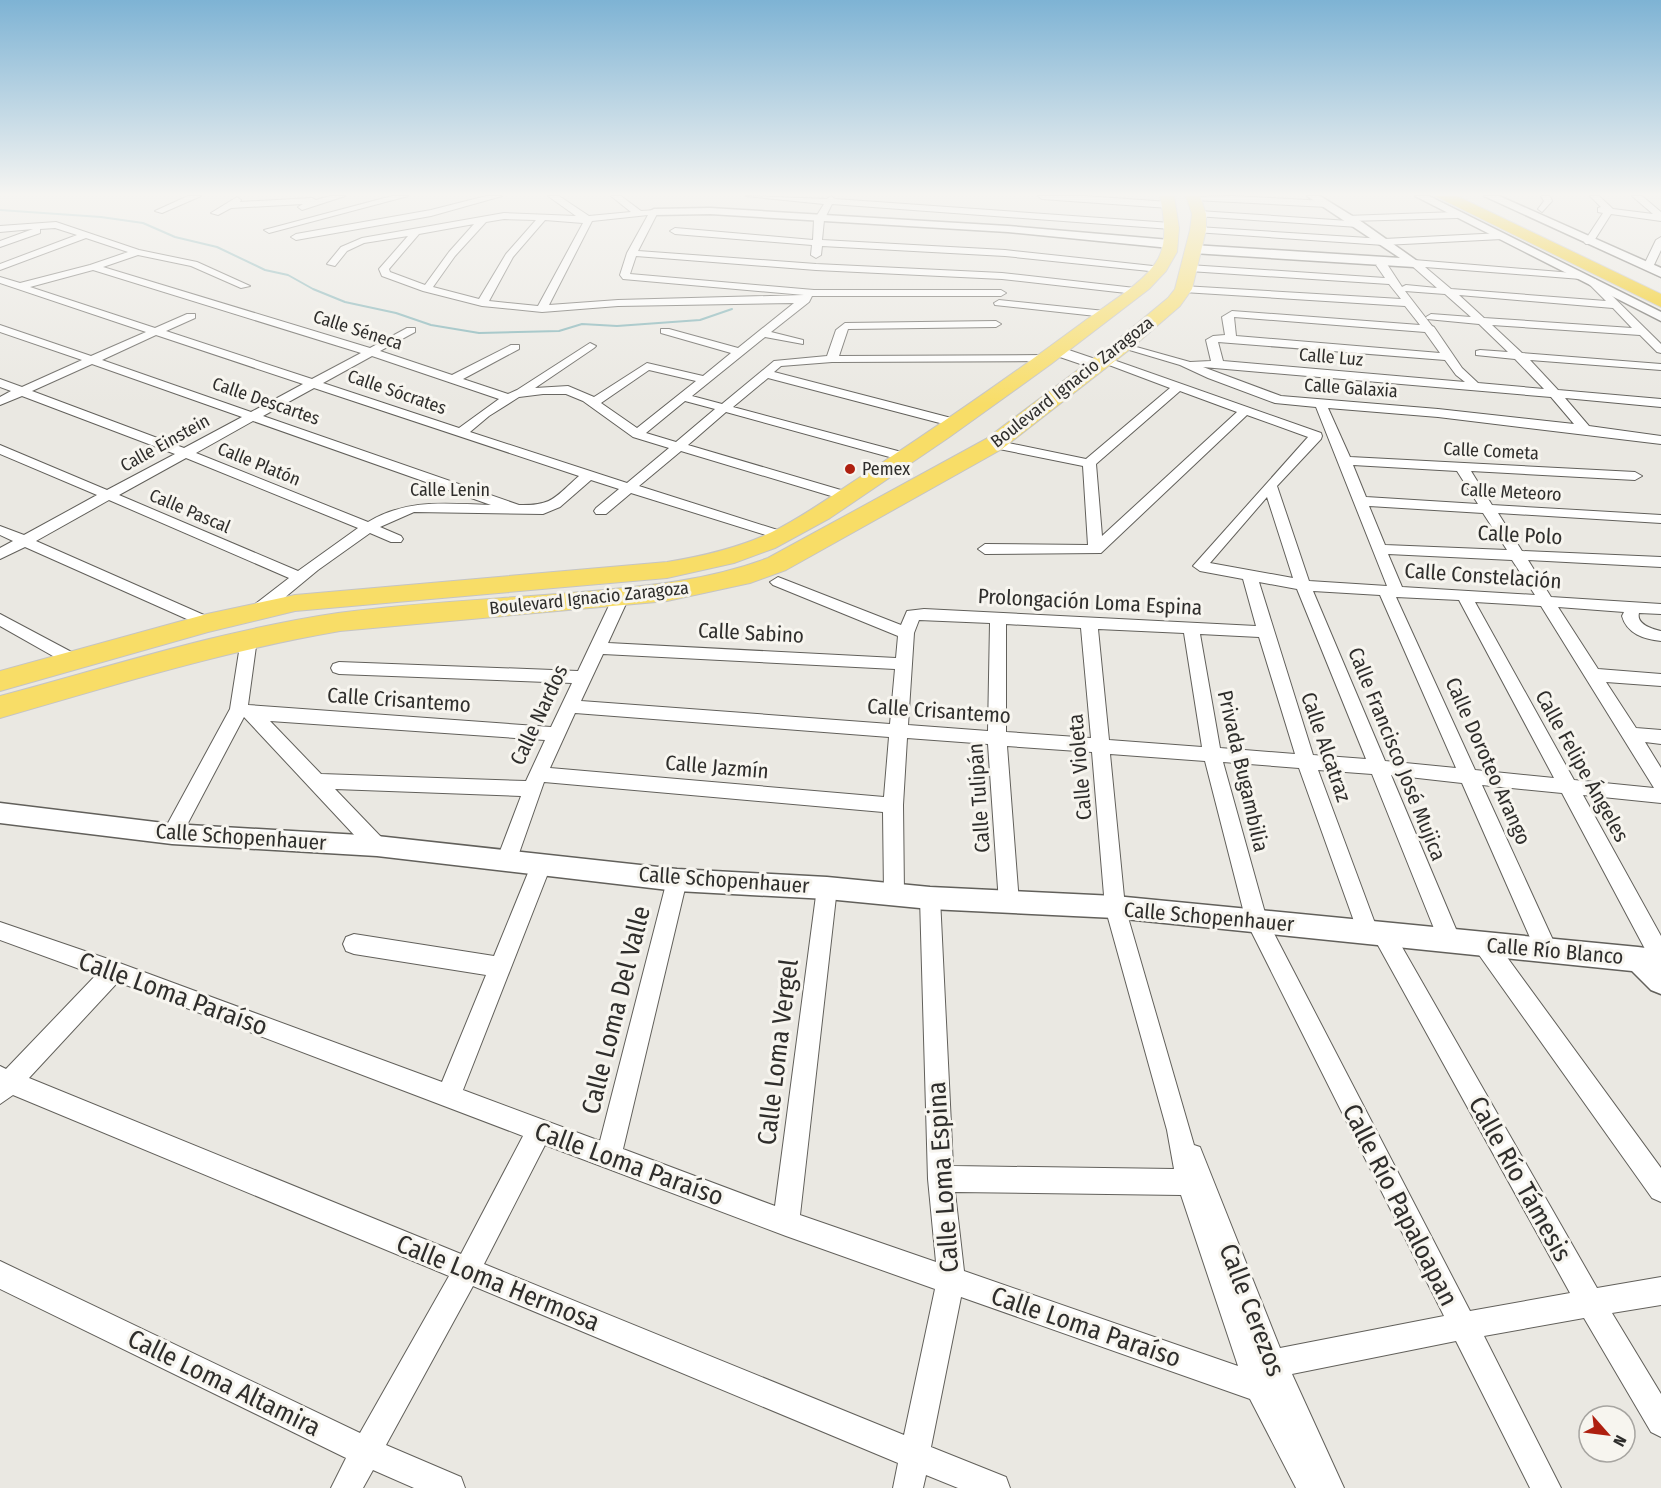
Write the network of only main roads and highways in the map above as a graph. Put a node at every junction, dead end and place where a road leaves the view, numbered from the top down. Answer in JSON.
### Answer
{"nodes":[{"id":1,"x":1162,"y":265,"type":"edge"},
{"id":2,"x":1183,"y":265,"type":"edge"},
{"id":3,"x":1587,"y":265,"type":"edge"},
{"id":4,"x":1604,"y":265,"type":"edge"},
{"id":5,"x":1661,"y":292,"type":"edge"},
{"id":6,"x":1661,"y":301,"type":"edge"},
{"id":7,"x":1053,"y":354,"type":"junction"},
{"id":8,"x":1108,"y":357,"type":"junction"},
{"id":9,"x":0,"y":681,"type":"edge"},
{"id":10,"x":0,"y":707,"type":"edge"}],
"edges":[{"from":1,"to":7,"type":"main road","name":"Boulevard Ignacio Zaragoza"},
{"from":2,"to":8,"type":"main road","name":"Boulevard Ignacio Zaragoza"},
{"from":3,"to":6,"type":"highway"},
{"from":4,"to":5,"type":"highway"},
{"from":7,"to":8,"type":"main road"},
{"from":7,"to":9,"type":"main road","name":"Boulevard Ignacio Zaragoza"},
{"from":8,"to":10,"type":"main road","name":"Boulevard Ignacio Zaragoza"}]}
